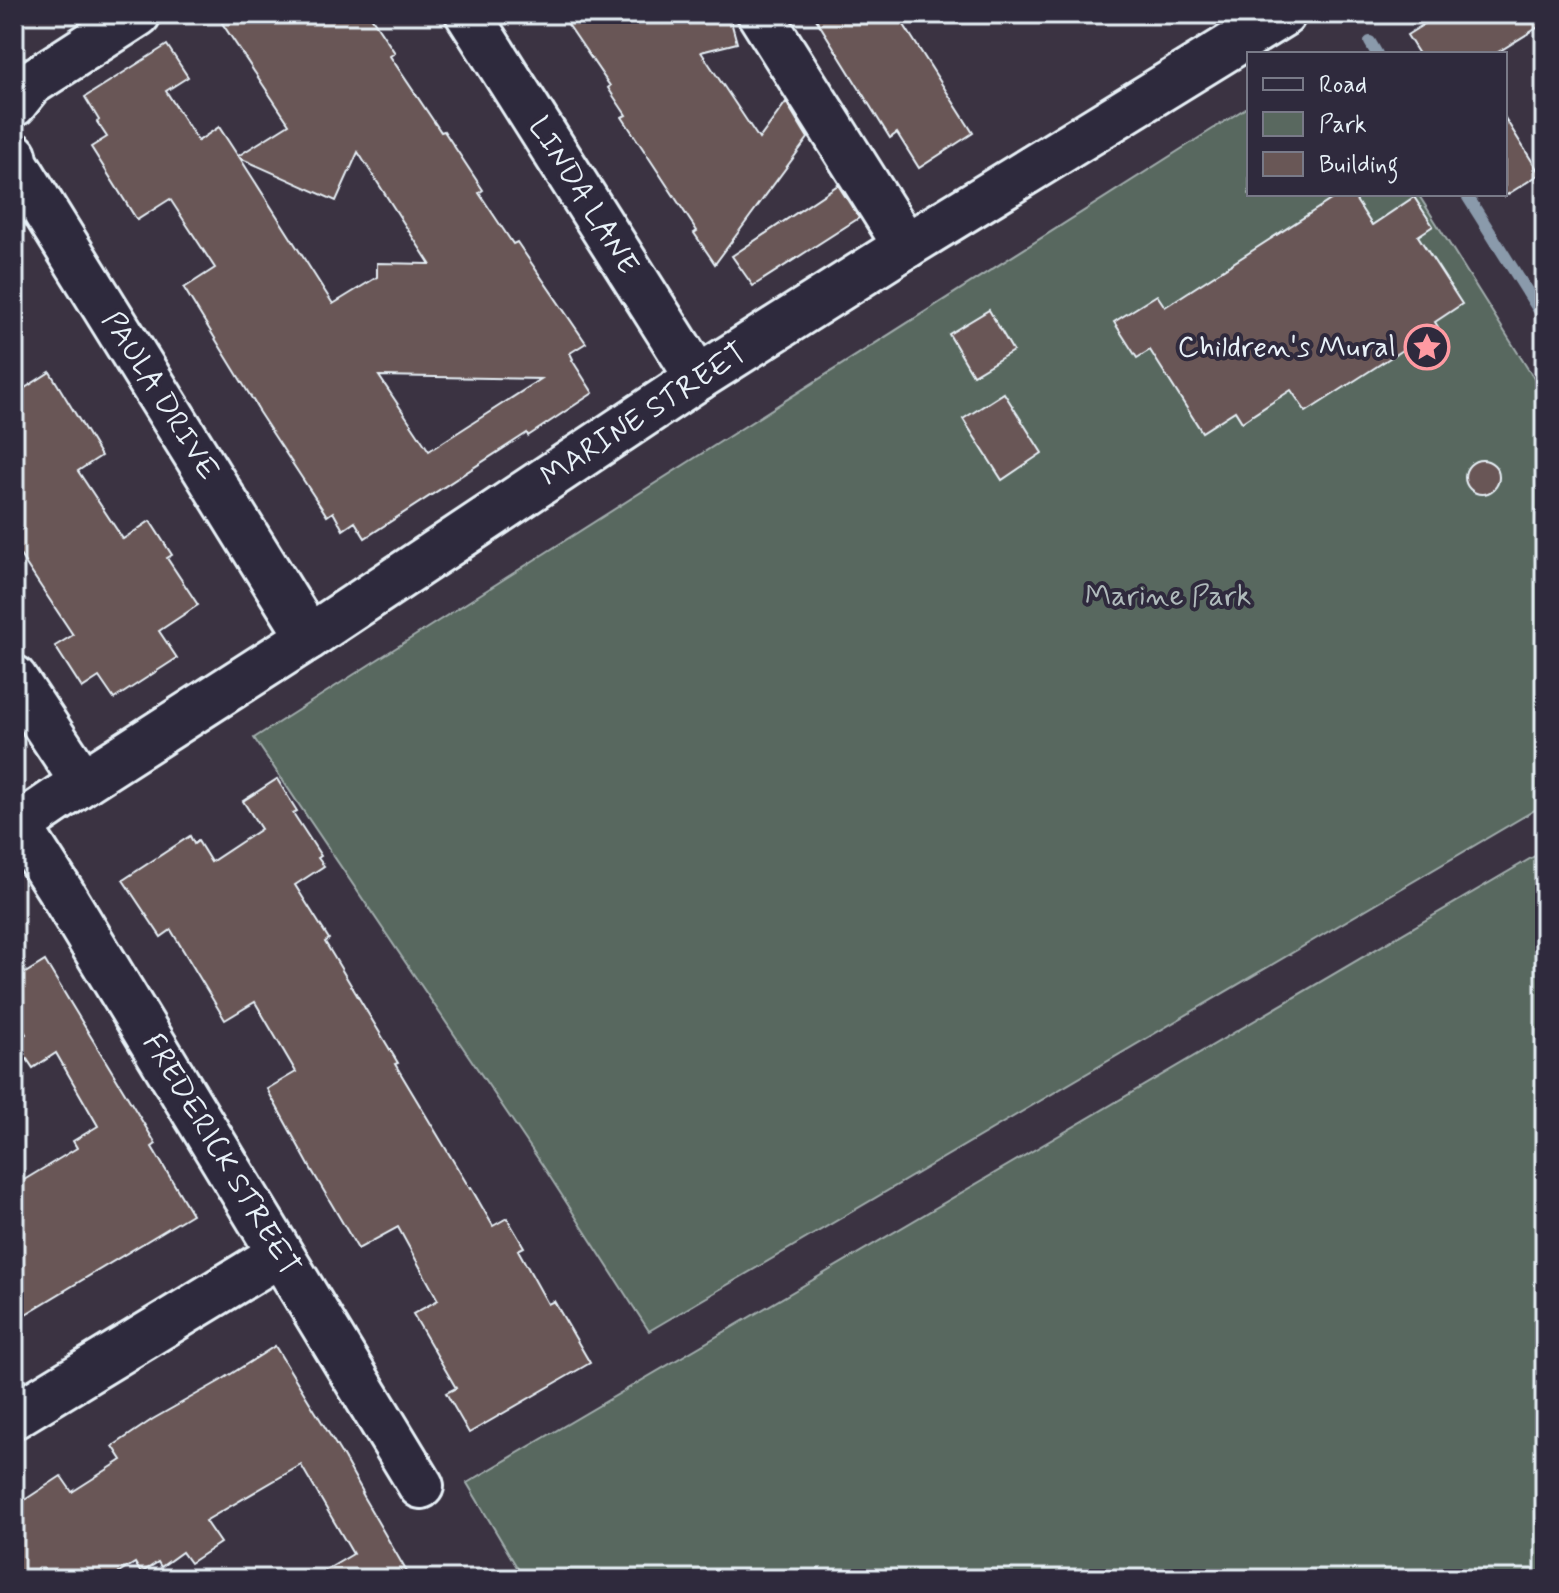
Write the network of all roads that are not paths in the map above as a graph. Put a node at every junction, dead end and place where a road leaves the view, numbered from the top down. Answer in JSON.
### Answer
{"nodes":[{"id":1,"x":138,"y":14,"type":"edge"},
{"id":2,"x":468,"y":14,"type":"edge"},
{"id":3,"x":760,"y":14,"type":"edge"},
{"id":4,"x":1283,"y":14,"type":"edge"},
{"id":5,"x":14,"y":104,"type":"edge"},
{"id":6,"x":14,"y":155,"type":"edge"},
{"id":7,"x":906,"y":246,"type":"junction"},
{"id":8,"x":698,"y":378,"type":"junction"},
{"id":9,"x":309,"y":637,"type":"junction"},
{"id":10,"x":14,"y":678,"type":"edge"},
{"id":11,"x":83,"y":782,"type":"junction"},
{"id":12,"x":17,"y":828,"type":"edge"},
{"id":13,"x":280,"y":1254,"type":"junction"},
{"id":14,"x":14,"y":1416,"type":"edge"},
{"id":15,"x":421,"y":1486,"type":"dead end"}],
"edges":[{"from":1,"to":5,"type":"street"},
{"from":2,"to":8,"type":"street","name":"LINDA LANE"},
{"from":3,"to":7,"type":"street"},
{"from":4,"to":7,"type":"street","name":"MARINE STREET"},
{"from":6,"to":9,"type":"street","name":"PAULA DRIVE"},
{"from":7,"to":8,"type":"street","name":"MARINE STREET"},
{"from":8,"to":9,"type":"street","name":"MARINE STREET"},
{"from":9,"to":11,"type":"street","name":"MARINE STREET"},
{"from":10,"to":11,"type":"street"},
{"from":11,"to":12,"type":"street","name":"MARINE STREET"},
{"from":12,"to":13,"type":"street","name":"FREDERICK STREET"},
{"from":13,"to":14,"type":"street"},
{"from":13,"to":15,"type":"street","name":"FREDERICK STREET"}]}
